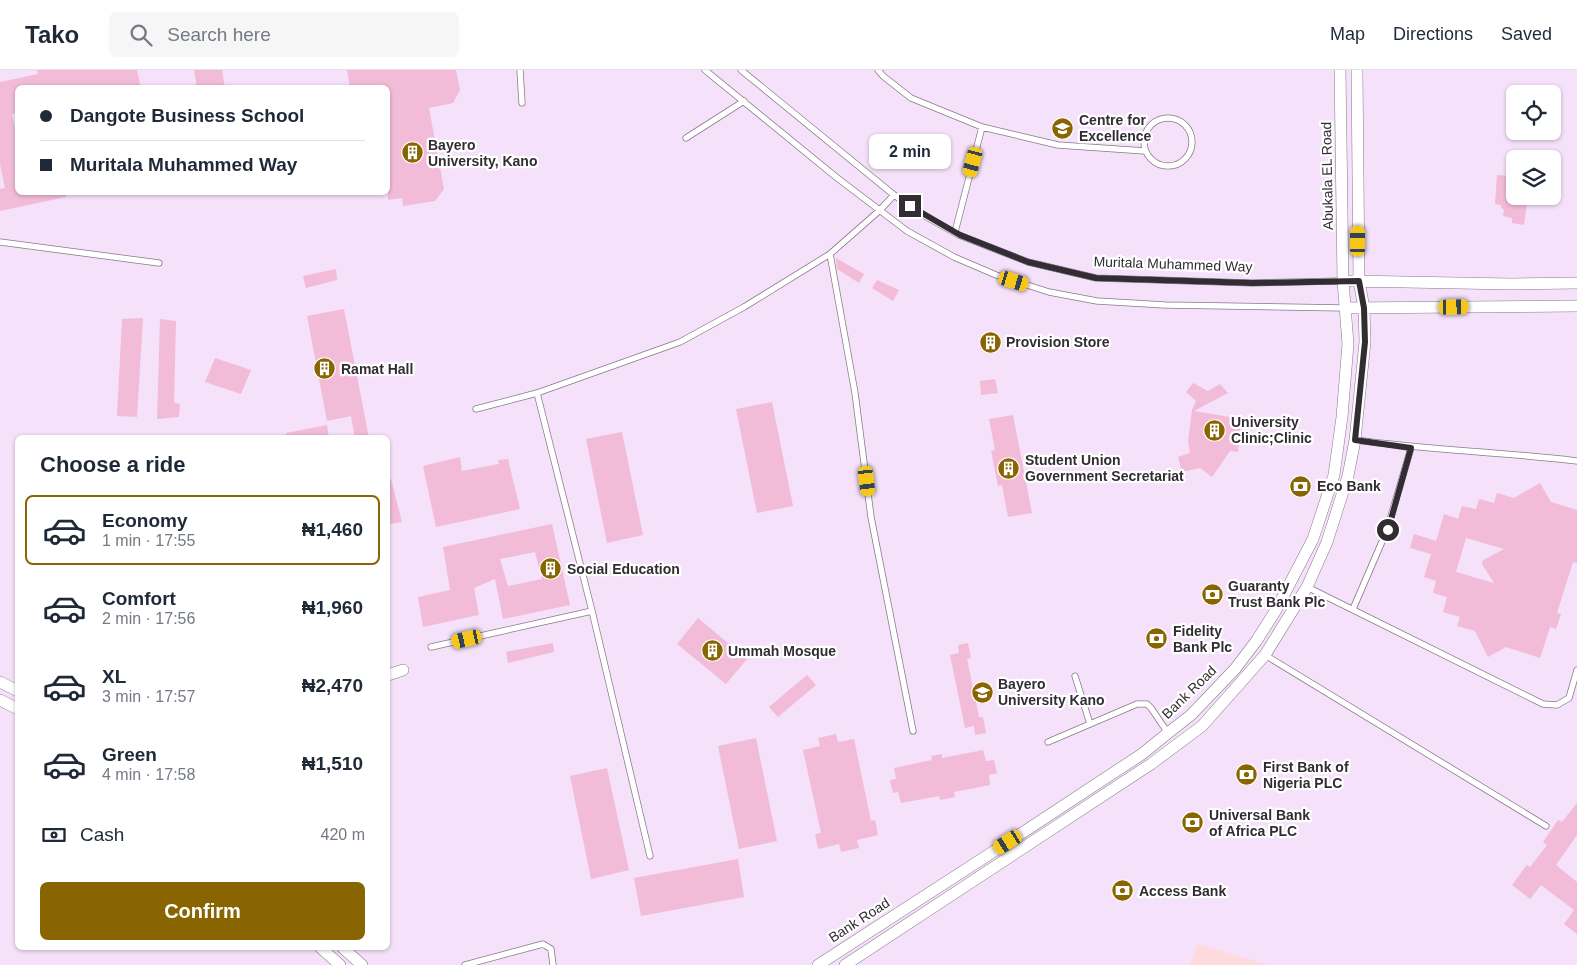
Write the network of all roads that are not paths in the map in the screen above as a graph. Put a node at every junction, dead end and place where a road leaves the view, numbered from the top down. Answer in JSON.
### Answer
{"nodes":[{"id":1,"x":520,"y":70,"type":"edge"},
{"id":2,"x":705,"y":70,"type":"edge"},
{"id":3,"x":740,"y":70,"type":"edge"},
{"id":4,"x":878,"y":70,"type":"edge"},
{"id":5,"x":1340,"y":70,"type":"edge"},
{"id":6,"x":1357,"y":70,"type":"edge"},
{"id":7,"x":744,"y":101,"type":"junction"},
{"id":8,"x":522,"y":103,"type":"dead end"},
{"id":9,"x":982,"y":127,"type":"junction"},
{"id":10,"x":686,"y":138,"type":"dead end"},
{"id":11,"x":1145,"y":151,"type":"junction"},
{"id":12,"x":894,"y":195,"type":"junction"},
{"id":13,"x":880,"y":210,"type":"junction"},
{"id":14,"x":955,"y":232,"type":"junction"},
{"id":15,"x":0,"y":242,"type":"edge"},
{"id":16,"x":830,"y":254,"type":"junction"},
{"id":17,"x":159,"y":263,"type":"dead end"},
{"id":18,"x":1343,"y":281,"type":"junction"},
{"id":19,"x":1359,"y":281,"type":"junction"},
{"id":20,"x":1577,"y":284,"type":"edge"},
{"id":21,"x":1577,"y":306,"type":"edge"},
{"id":22,"x":1345,"y":308,"type":"junction"},
{"id":23,"x":1364,"y":308,"type":"junction"},
{"id":24,"x":537,"y":392,"type":"junction"},
{"id":25,"x":476,"y":409,"type":"dead end"},
{"id":26,"x":1355,"y":440,"type":"junction"},
{"id":27,"x":1411,"y":448,"type":"junction"},
{"id":28,"x":1577,"y":460,"type":"edge"},
{"id":29,"x":1307,"y":587,"type":"junction"},
{"id":30,"x":1354,"y":609,"type":"junction"},
{"id":31,"x":592,"y":611,"type":"junction"},
{"id":32,"x":431,"y":647,"type":"dead end"},
{"id":33,"x":1265,"y":655,"type":"junction"},
{"id":34,"x":403,"y":670,"type":"dead end"},
{"id":35,"x":1577,"y":670,"type":"edge"},
{"id":36,"x":390,"y":674,"type":"edge"},
{"id":37,"x":1075,"y":676,"type":"dead end"},
{"id":38,"x":0,"y":682,"type":"edge"},
{"id":39,"x":15,"y":690,"type":"edge"},
{"id":40,"x":0,"y":700,"type":"edge"},
{"id":41,"x":15,"y":708,"type":"edge"},
{"id":42,"x":1090,"y":724,"type":"junction"},
{"id":43,"x":914,"y":731,"type":"dead end"},
{"id":44,"x":1168,"y":733,"type":"junction"},
{"id":45,"x":1048,"y":742,"type":"dead end"},
{"id":46,"x":1546,"y":826,"type":"dead end"},
{"id":47,"x":650,"y":856,"type":"dead end"},
{"id":48,"x":323,"y":950,"type":"edge"},
{"id":49,"x":344,"y":950,"type":"edge"},
{"id":50,"x":340,"y":965,"type":"edge"},
{"id":51,"x":362,"y":965,"type":"edge"},
{"id":52,"x":465,"y":965,"type":"edge"},
{"id":53,"x":553,"y":965,"type":"edge"},
{"id":54,"x":818,"y":965,"type":"edge"},
{"id":55,"x":845,"y":965,"type":"edge"}],
"edges":[{"from":1,"to":8,"type":"lane"},
{"from":2,"to":7,"type":"lane"},
{"from":3,"to":12,"type":"lane","name":"Muritala Muhammed Way"},
{"from":4,"to":9,"type":"lane"},
{"from":5,"to":18,"type":"street","name":"Abukala EL Road"},
{"from":6,"to":19,"type":"street"},
{"from":7,"to":10,"type":"lane"},
{"from":7,"to":13,"type":"lane"},
{"from":9,"to":11,"type":"lane"},
{"from":9,"to":14,"type":"lane"},
{"from":11,"to":11,"type":"lane"},
{"from":12,"to":13,"type":"lane"},
{"from":12,"to":14,"type":"lane","name":"Muritala Muhammed Way"},
{"from":13,"to":16,"type":"lane"},
{"from":13,"to":22,"type":"lane"},
{"from":14,"to":18,"type":"lane","name":"Muritala Muhammed Way"},
{"from":15,"to":17,"type":"lane"},
{"from":16,"to":24,"type":"lane"},
{"from":16,"to":43,"type":"lane"},
{"from":18,"to":19,"type":"street","name":"Muritala Muhammed Way"},
{"from":18,"to":22,"type":"street","name":"Bank Road"},
{"from":19,"to":20,"type":"street","name":"Muritala Muhammed Way"},
{"from":19,"to":23,"type":"street"},
{"from":21,"to":23,"type":"street"},
{"from":22,"to":23,"type":"street"},
{"from":22,"to":44,"type":"street","name":"Bank Road"},
{"from":23,"to":26,"type":"street"},
{"from":24,"to":25,"type":"lane"},
{"from":24,"to":31,"type":"lane"},
{"from":26,"to":27,"type":"lane"},
{"from":26,"to":29,"type":"street"},
{"from":27,"to":28,"type":"lane"},
{"from":27,"to":30,"type":"lane"},
{"from":29,"to":30,"type":"lane"},
{"from":29,"to":33,"type":"street"},
{"from":30,"to":35,"type":"lane"},
{"from":31,"to":32,"type":"lane"},
{"from":31,"to":47,"type":"lane"},
{"from":33,"to":46,"type":"lane"},
{"from":33,"to":55,"type":"street"},
{"from":34,"to":36,"type":"street"},
{"from":37,"to":42,"type":"lane"},
{"from":38,"to":39,"type":"street"},
{"from":40,"to":41,"type":"street"},
{"from":42,"to":44,"type":"lane"},
{"from":42,"to":45,"type":"lane"},
{"from":44,"to":54,"type":"street","name":"Bank Road"},
{"from":48,"to":50,"type":"street"},
{"from":49,"to":51,"type":"street"},
{"from":52,"to":53,"type":"lane"}]}
